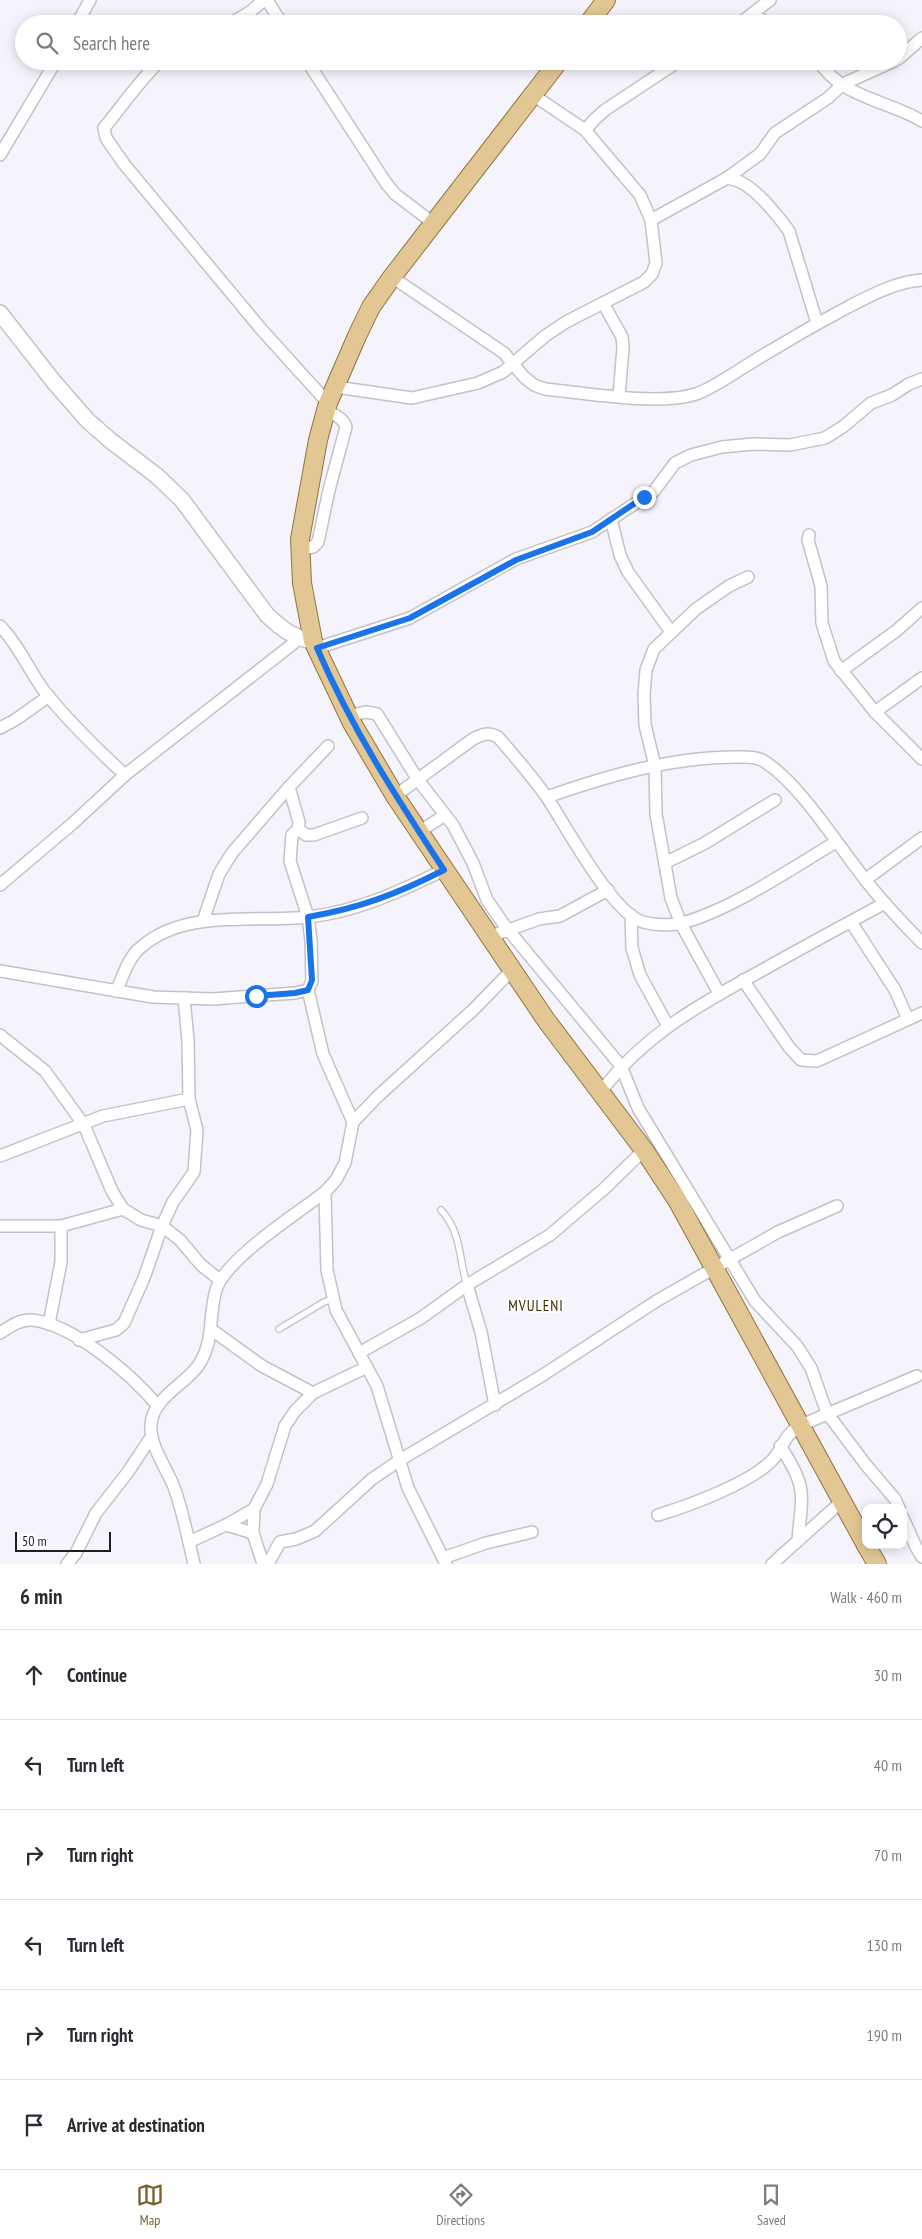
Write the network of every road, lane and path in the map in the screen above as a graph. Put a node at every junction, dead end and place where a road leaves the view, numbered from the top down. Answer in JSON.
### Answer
{"nodes":[{"id":1,"x":90,"y":0,"type":"edge"},
{"id":2,"x":265,"y":0,"type":"edge"},
{"id":3,"x":606,"y":0,"type":"edge"},
{"id":4,"x":770,"y":0,"type":"edge"},
{"id":5,"x":82,"y":15,"type":"edge"},
{"id":6,"x":245,"y":15,"type":"edge"},
{"id":7,"x":276,"y":15,"type":"edge"},
{"id":8,"x":595,"y":15,"type":"edge"},
{"id":9,"x":752,"y":15,"type":"edge"},
{"id":10,"x":922,"y":38,"type":"edge"},
{"id":11,"x":907,"y":51,"type":"edge"},
{"id":12,"x":51,"y":70,"type":"edge"},
{"id":13,"x":151,"y":70,"type":"edge"},
{"id":14,"x":313,"y":70,"type":"edge"},
{"id":15,"x":552,"y":70,"type":"edge"},
{"id":16,"x":665,"y":70,"type":"edge"},
{"id":17,"x":828,"y":70,"type":"edge"},
{"id":18,"x":874,"y":70,"type":"edge"},
{"id":19,"x":843,"y":84,"type":"junction"},
{"id":20,"x":533,"y":95,"type":"junction"},
{"id":21,"x":922,"y":122,"type":"edge"},
{"id":22,"x":585,"y":130,"type":"junction"},
{"id":23,"x":0,"y":155,"type":"edge"},
{"id":24,"x":727,"y":178,"type":"junction"},
{"id":25,"x":651,"y":220,"type":"junction"},
{"id":26,"x":433,"y":222,"type":"junction"},
{"id":27,"x":392,"y":277,"type":"junction"},
{"id":28,"x":922,"y":280,"type":"edge"},
{"id":29,"x":603,"y":303,"type":"junction"},
{"id":30,"x":0,"y":313,"type":"edge"},
{"id":31,"x":817,"y":323,"type":"junction"},
{"id":32,"x":514,"y":364,"type":"junction"},
{"id":33,"x":922,"y":379,"type":"edge"},
{"id":34,"x":619,"y":396,"type":"junction"},
{"id":35,"x":330,"y":400,"type":"junction"},
{"id":36,"x":611,"y":519,"type":"junction"},
{"id":37,"x":810,"y":534,"type":"dead end"},
{"id":38,"x":300,"y":549,"type":"junction"},
{"id":39,"x":748,"y":577,"type":"dead end"},
{"id":40,"x":922,"y":608,"type":"edge"},
{"id":41,"x":0,"y":626,"type":"edge"},
{"id":42,"x":671,"y":632,"type":"junction"},
{"id":43,"x":310,"y":643,"type":"junction"},
{"id":44,"x":841,"y":671,"type":"junction"},
{"id":45,"x":922,"y":678,"type":"edge"},
{"id":46,"x":49,"y":696,"type":"junction"},
{"id":47,"x":875,"y":712,"type":"junction"},
{"id":48,"x":348,"y":716,"type":"junction"},
{"id":49,"x":0,"y":728,"type":"edge"},
{"id":50,"x":328,"y":746,"type":"dead end"},
{"id":51,"x":922,"y":759,"type":"edge"},
{"id":52,"x":655,"y":766,"type":"junction"},
{"id":53,"x":125,"y":775,"type":"junction"},
{"id":54,"x":418,"y":780,"type":"junction"},
{"id":55,"x":289,"y":787,"type":"junction"},
{"id":56,"x":396,"y":796,"type":"junction"},
{"id":57,"x":546,"y":797,"type":"junction"},
{"id":58,"x":775,"y":800,"type":"dead end"},
{"id":59,"x":445,"y":815,"type":"junction"},
{"id":60,"x":362,"y":818,"type":"dead end"},
{"id":61,"x":298,"y":829,"type":"junction"},
{"id":62,"x":419,"y":832,"type":"junction"},
{"id":63,"x":922,"y":838,"type":"edge"},
{"id":64,"x":836,"y":842,"type":"junction"},
{"id":65,"x":665,"y":863,"type":"junction"},
{"id":66,"x":444,"y":870,"type":"junction"},
{"id":67,"x":865,"y":880,"type":"junction"},
{"id":68,"x":0,"y":885,"type":"edge"},
{"id":69,"x":608,"y":890,"type":"junction"},
{"id":70,"x":885,"y":903,"type":"junction"},
{"id":71,"x":631,"y":915,"type":"junction"},
{"id":72,"x":308,"y":917,"type":"junction"},
{"id":73,"x":203,"y":921,"type":"junction"},
{"id":74,"x":851,"y":922,"type":"junction"},
{"id":75,"x":681,"y":924,"type":"junction"},
{"id":76,"x":509,"y":930,"type":"junction"},
{"id":77,"x":490,"y":937,"type":"junction"},
{"id":78,"x":922,"y":943,"type":"edge"},
{"id":79,"x":512,"y":970,"type":"junction"},
{"id":80,"x":0,"y":971,"type":"edge"},
{"id":81,"x":743,"y":980,"type":"junction"},
{"id":82,"x":308,"y":990,"type":"junction"},
{"id":83,"x":116,"y":991,"type":"junction"},
{"id":84,"x":719,"y":993,"type":"junction"},
{"id":85,"x":184,"y":998,"type":"junction"},
{"id":86,"x":922,"y":1013,"type":"edge"},
{"id":87,"x":908,"y":1019,"type":"junction"},
{"id":88,"x":668,"y":1026,"type":"junction"},
{"id":89,"x":0,"y":1034,"type":"edge"},
{"id":90,"x":621,"y":1066,"type":"junction"},
{"id":91,"x":600,"y":1093,"type":"junction"},
{"id":92,"x":189,"y":1099,"type":"junction"},
{"id":93,"x":353,"y":1122,"type":"junction"},
{"id":94,"x":84,"y":1125,"type":"junction"},
{"id":95,"x":644,"y":1150,"type":"junction"},
{"id":96,"x":0,"y":1156,"type":"edge"},
{"id":97,"x":325,"y":1192,"type":"junction"},
{"id":98,"x":686,"y":1200,"type":"junction"},
{"id":99,"x":837,"y":1206,"type":"dead end"},
{"id":100,"x":123,"y":1209,"type":"junction"},
{"id":101,"x":441,"y":1210,"type":"dead end"},
{"id":102,"x":0,"y":1226,"type":"edge"},
{"id":103,"x":61,"y":1226,"type":"junction"},
{"id":104,"x":162,"y":1226,"type":"junction"},
{"id":105,"x":730,"y":1259,"type":"junction"},
{"id":106,"x":714,"y":1268,"type":"junction"},
{"id":107,"x":220,"y":1280,"type":"junction"},
{"id":108,"x":467,"y":1285,"type":"junction"},
{"id":109,"x":333,"y":1299,"type":"junction"},
{"id":110,"x":50,"y":1324,"type":"junction"},
{"id":111,"x":279,"y":1328,"type":"dead end"},
{"id":112,"x":212,"y":1330,"type":"junction"},
{"id":113,"x":0,"y":1333,"type":"edge"},
{"id":114,"x":79,"y":1340,"type":"junction"},
{"id":115,"x":359,"y":1352,"type":"junction"},
{"id":116,"x":367,"y":1367,"type":"junction"},
{"id":117,"x":917,"y":1376,"type":"dead end"},
{"id":118,"x":313,"y":1393,"type":"junction"},
{"id":119,"x":495,"y":1405,"type":"junction"},
{"id":120,"x":158,"y":1406,"type":"junction"},
{"id":121,"x":828,"y":1413,"type":"junction"},
{"id":122,"x":799,"y":1426,"type":"junction"},
{"id":123,"x":151,"y":1437,"type":"junction"},
{"id":124,"x":780,"y":1446,"type":"junction"},
{"id":125,"x":400,"y":1460,"type":"junction"},
{"id":126,"x":841,"y":1502,"type":"junction"},
{"id":127,"x":897,"y":1504,"type":"edge"},
{"id":128,"x":254,"y":1510,"type":"junction"},
{"id":129,"x":658,"y":1515,"type":"dead end"},
{"id":130,"x":226,"y":1525,"type":"junction"},
{"id":131,"x":907,"y":1527,"type":"edge"},
{"id":132,"x":532,"y":1532,"type":"dead end"},
{"id":133,"x":253,"y":1533,"type":"junction"},
{"id":134,"x":862,"y":1538,"type":"edge"},
{"id":135,"x":798,"y":1541,"type":"junction"},
{"id":136,"x":189,"y":1542,"type":"junction"},
{"id":137,"x":868,"y":1549,"type":"edge"},
{"id":138,"x":922,"y":1557,"type":"edge"},
{"id":139,"x":444,"y":1561,"type":"edge"},
{"id":140,"x":67,"y":1564,"type":"edge"},
{"id":141,"x":194,"y":1564,"type":"edge"},
{"id":142,"x":263,"y":1564,"type":"edge"},
{"id":143,"x":268,"y":1564,"type":"edge"},
{"id":144,"x":772,"y":1564,"type":"edge"},
{"id":145,"x":877,"y":1564,"type":"edge"}],
"edges":[{"from":1,"to":5,"type":"street"},
{"from":2,"to":6,"type":"street"},
{"from":2,"to":7,"type":"street"},
{"from":3,"to":8,"type":"main road"},
{"from":4,"to":9,"type":"street"},
{"from":10,"to":11,"type":"street"},
{"from":12,"to":23,"type":"street"},
{"from":13,"to":35,"type":"street"},
{"from":14,"to":26,"type":"street"},
{"from":15,"to":20,"type":"main road"},
{"from":16,"to":22,"type":"street"},
{"from":17,"to":19,"type":"street"},
{"from":18,"to":19,"type":"street"},
{"from":19,"to":21,"type":"street"},
{"from":19,"to":24,"type":"street"},
{"from":20,"to":22,"type":"street"},
{"from":20,"to":26,"type":"main road"},
{"from":22,"to":25,"type":"street"},
{"from":24,"to":25,"type":"street"},
{"from":24,"to":31,"type":"street"},
{"from":25,"to":29,"type":"street"},
{"from":26,"to":27,"type":"main road"},
{"from":27,"to":32,"type":"street"},
{"from":27,"to":35,"type":"main road"},
{"from":28,"to":31,"type":"street"},
{"from":29,"to":32,"type":"street"},
{"from":29,"to":34,"type":"street"},
{"from":30,"to":43,"type":"street"},
{"from":31,"to":34,"type":"street"},
{"from":32,"to":34,"type":"street"},
{"from":32,"to":35,"type":"street"},
{"from":33,"to":36,"type":"street"},
{"from":35,"to":38,"type":"main road"},
{"from":35,"to":38,"type":"street"},
{"from":36,"to":42,"type":"street"},
{"from":36,"to":43,"type":"street"},
{"from":37,"to":44,"type":"street"},
{"from":38,"to":43,"type":"main road"},
{"from":39,"to":42,"type":"street"},
{"from":40,"to":44,"type":"street"},
{"from":41,"to":46,"type":"street"},
{"from":42,"to":52,"type":"street"},
{"from":43,"to":48,"type":"main road"},
{"from":43,"to":53,"type":"street"},
{"from":44,"to":47,"type":"street"},
{"from":45,"to":47,"type":"street"},
{"from":46,"to":49,"type":"street"},
{"from":46,"to":53,"type":"street"},
{"from":47,"to":51,"type":"street"},
{"from":48,"to":54,"type":"street"},
{"from":48,"to":56,"type":"main road"},
{"from":50,"to":55,"type":"street"},
{"from":52,"to":57,"type":"street"},
{"from":52,"to":64,"type":"street"},
{"from":52,"to":65,"type":"street"},
{"from":53,"to":68,"type":"street"},
{"from":54,"to":56,"type":"street"},
{"from":54,"to":57,"type":"street"},
{"from":54,"to":59,"type":"street"},
{"from":55,"to":61,"type":"street"},
{"from":55,"to":73,"type":"street"},
{"from":56,"to":62,"type":"main road"},
{"from":57,"to":69,"type":"street"},
{"from":58,"to":65,"type":"street"},
{"from":59,"to":62,"type":"street"},
{"from":59,"to":76,"type":"street"},
{"from":60,"to":61,"type":"street"},
{"from":61,"to":72,"type":"street"},
{"from":62,"to":66,"type":"main road"},
{"from":63,"to":67,"type":"street"},
{"from":64,"to":67,"type":"street"},
{"from":64,"to":75,"type":"street"},
{"from":65,"to":75,"type":"street"},
{"from":66,"to":72,"type":"street"},
{"from":66,"to":77,"type":"main road"},
{"from":67,"to":70,"type":"street"},
{"from":69,"to":71,"type":"street"},
{"from":69,"to":76,"type":"street"},
{"from":70,"to":74,"type":"street"},
{"from":70,"to":78,"type":"street"},
{"from":71,"to":75,"type":"street"},
{"from":71,"to":88,"type":"street"},
{"from":72,"to":73,"type":"street"},
{"from":72,"to":82,"type":"street"},
{"from":73,"to":83,"type":"street"},
{"from":74,"to":81,"type":"street"},
{"from":74,"to":87,"type":"street"},
{"from":75,"to":84,"type":"street"},
{"from":76,"to":77,"type":"street"},
{"from":76,"to":90,"type":"street"},
{"from":77,"to":79,"type":"main road"},
{"from":79,"to":91,"type":"main road"},
{"from":79,"to":93,"type":"street"},
{"from":80,"to":83,"type":"street"},
{"from":81,"to":84,"type":"street"},
{"from":81,"to":87,"type":"street"},
{"from":82,"to":85,"type":"street"},
{"from":82,"to":93,"type":"street"},
{"from":83,"to":85,"type":"street"},
{"from":84,"to":88,"type":"street"},
{"from":85,"to":92,"type":"street"},
{"from":86,"to":87,"type":"street"},
{"from":88,"to":90,"type":"street"},
{"from":89,"to":94,"type":"street"},
{"from":90,"to":91,"type":"street"},
{"from":90,"to":98,"type":"street"},
{"from":91,"to":95,"type":"main road"},
{"from":92,"to":94,"type":"street"},
{"from":92,"to":104,"type":"street"},
{"from":93,"to":97,"type":"street"},
{"from":94,"to":96,"type":"street"},
{"from":94,"to":100,"type":"street"},
{"from":95,"to":98,"type":"main road"},
{"from":95,"to":108,"type":"street"},
{"from":97,"to":107,"type":"street"},
{"from":97,"to":109,"type":"street"},
{"from":98,"to":105,"type":"street"},
{"from":98,"to":106,"type":"main road"},
{"from":99,"to":105,"type":"street"},
{"from":100,"to":103,"type":"street"},
{"from":100,"to":104,"type":"street"},
{"from":101,"to":108,"type":"lane"},
{"from":102,"to":103,"type":"street"},
{"from":103,"to":110,"type":"street"},
{"from":104,"to":107,"type":"street"},
{"from":104,"to":114,"type":"street"},
{"from":105,"to":106,"type":"street"},
{"from":105,"to":121,"type":"street"},
{"from":106,"to":119,"type":"street"},
{"from":106,"to":122,"type":"main road"},
{"from":107,"to":112,"type":"street"},
{"from":108,"to":115,"type":"street"},
{"from":108,"to":119,"type":"street"},
{"from":109,"to":111,"type":"lane"},
{"from":109,"to":115,"type":"street"},
{"from":110,"to":113,"type":"street"},
{"from":110,"to":114,"type":"street"},
{"from":112,"to":118,"type":"street"},
{"from":112,"to":120,"type":"street"},
{"from":114,"to":120,"type":"street"},
{"from":115,"to":116,"type":"street"},
{"from":116,"to":118,"type":"street"},
{"from":116,"to":125,"type":"street"},
{"from":117,"to":121,"type":"street"},
{"from":118,"to":128,"type":"street"},
{"from":119,"to":125,"type":"street"},
{"from":120,"to":123,"type":"street"},
{"from":121,"to":122,"type":"street"},
{"from":121,"to":127,"type":"street"},
{"from":122,"to":124,"type":"street"},
{"from":122,"to":126,"type":"main road"},
{"from":123,"to":136,"type":"street"},
{"from":123,"to":140,"type":"street"},
{"from":124,"to":129,"type":"street"},
{"from":124,"to":135,"type":"street"},
{"from":125,"to":139,"type":"street"},
{"from":125,"to":143,"type":"street"},
{"from":126,"to":134,"type":"main road"},
{"from":126,"to":135,"type":"street"},
{"from":128,"to":130,"type":"street"},
{"from":128,"to":133,"type":"street"},
{"from":130,"to":133,"type":"street"},
{"from":130,"to":136,"type":"street"},
{"from":131,"to":138,"type":"street"},
{"from":132,"to":139,"type":"street"},
{"from":133,"to":142,"type":"street"},
{"from":135,"to":144,"type":"street"},
{"from":136,"to":141,"type":"street"},
{"from":137,"to":145,"type":"main road"}]}
